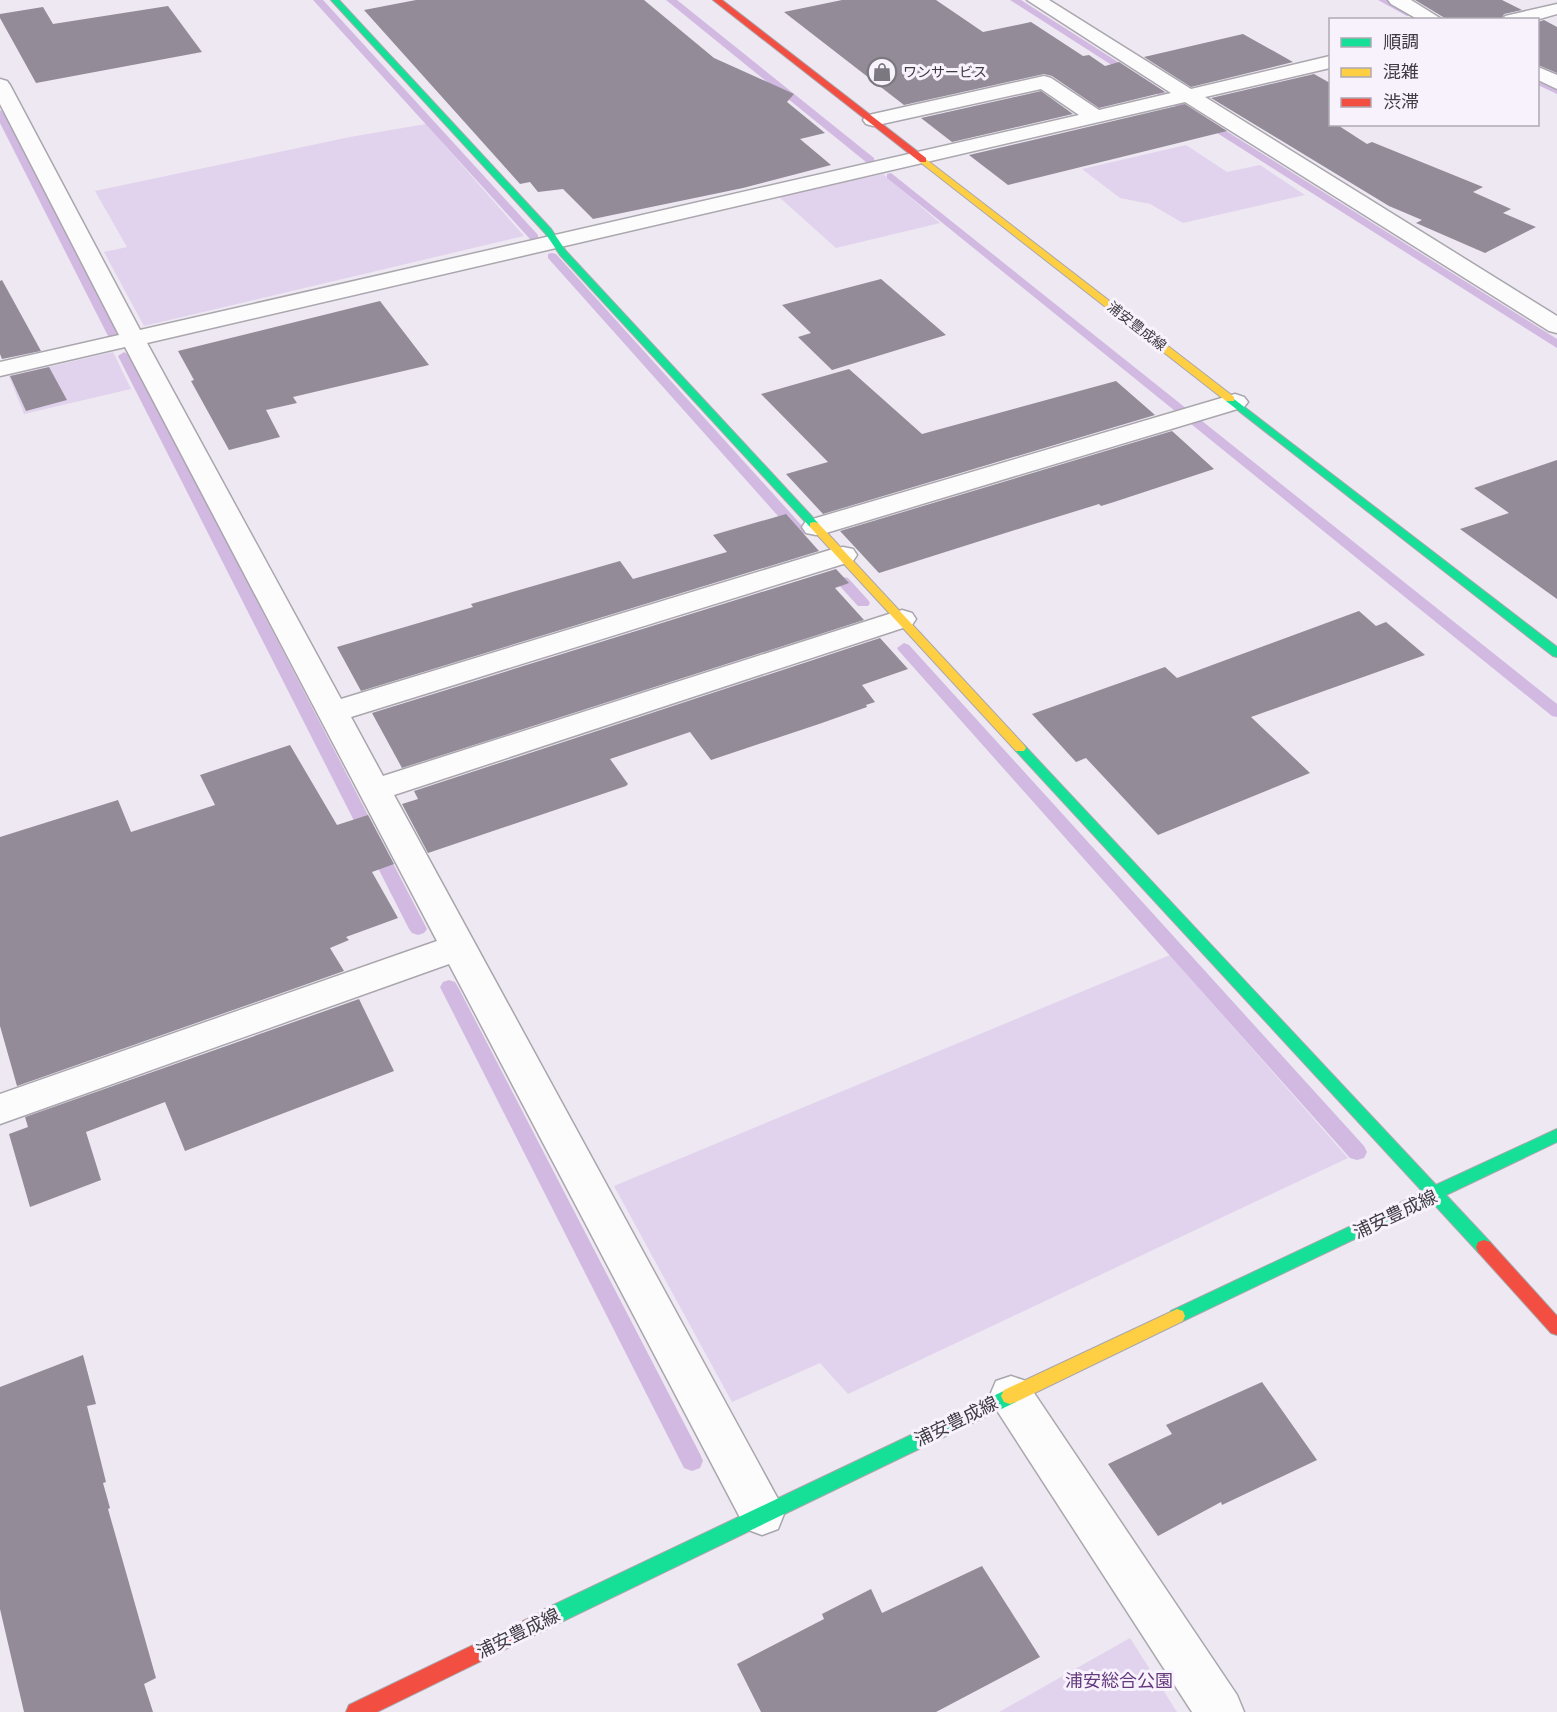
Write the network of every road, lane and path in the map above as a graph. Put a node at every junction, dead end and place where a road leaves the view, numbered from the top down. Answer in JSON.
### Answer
{"nodes":[{"id":1,"x":335,"y":0,"type":"edge"},
{"id":2,"x":717,"y":0,"type":"edge"},
{"id":3,"x":1036,"y":0,"type":"edge"},
{"id":4,"x":1397,"y":0,"type":"edge"},
{"id":5,"x":1557,"y":9,"type":"edge"},
{"id":6,"x":1430,"y":18,"type":"edge"},
{"id":7,"x":1520,"y":18,"type":"edge"},
{"id":8,"x":1329,"y":62,"type":"edge"},
{"id":9,"x":1539,"y":74,"type":"edge"},
{"id":10,"x":1557,"y":83,"type":"edge"},
{"id":11,"x":0,"y":86,"type":"edge"},
{"id":12,"x":1186,"y":95,"type":"junction"},
{"id":13,"x":1095,"y":117,"type":"junction"},
{"id":14,"x":873,"y":120,"type":"junction"},
{"id":15,"x":921,"y":158,"type":"junction"},
{"id":16,"x":555,"y":241,"type":"junction"},
{"id":17,"x":1557,"y":326,"type":"edge"},
{"id":18,"x":133,"y":339,"type":"junction"},
{"id":19,"x":0,"y":369,"type":"edge"},
{"id":20,"x":1235,"y":402,"type":"junction"},
{"id":21,"x":816,"y":527,"type":"junction"},
{"id":22,"x":843,"y":555,"type":"junction"},
{"id":23,"x":902,"y":619,"type":"junction"},
{"id":24,"x":1557,"y":653,"type":"edge"},
{"id":25,"x":333,"y":712,"type":"junction"},
{"id":26,"x":374,"y":790,"type":"junction"},
{"id":27,"x":458,"y":947,"type":"junction"},
{"id":28,"x":0,"y":1109,"type":"edge"},
{"id":29,"x":1557,"y":1135,"type":"edge"},
{"id":30,"x":1436,"y":1195,"type":"junction"},
{"id":31,"x":1557,"y":1329,"type":"edge"},
{"id":32,"x":1011,"y":1395,"type":"junction"},
{"id":33,"x":762,"y":1514,"type":"junction"},
{"id":34,"x":356,"y":1712,"type":"edge"},
{"id":35,"x":1220,"y":1712,"type":"edge"}],
"edges":[{"from":1,"to":16,"type":"main road"},
{"from":2,"to":14,"type":"main road","name":"浦安豊成線"},
{"from":3,"to":12,"type":"street"},
{"from":4,"to":6,"type":"street"},
{"from":5,"to":7,"type":"street"},
{"from":8,"to":12,"type":"street"},
{"from":9,"to":10,"type":"street"},
{"from":11,"to":18,"type":"street"},
{"from":12,"to":13,"type":"street"},
{"from":12,"to":17,"type":"street"},
{"from":13,"to":14,"type":"street"},
{"from":13,"to":15,"type":"street"},
{"from":14,"to":15,"type":"main road","name":"浦安豊成線"},
{"from":15,"to":16,"type":"street"},
{"from":15,"to":20,"type":"main road","name":"浦安豊成線"},
{"from":16,"to":18,"type":"street"},
{"from":16,"to":21,"type":"main road"},
{"from":18,"to":19,"type":"street"},
{"from":18,"to":25,"type":"street"},
{"from":20,"to":21,"type":"street"},
{"from":20,"to":24,"type":"main road","name":"浦安豊成線"},
{"from":21,"to":22,"type":"main road"},
{"from":22,"to":23,"type":"main road"},
{"from":22,"to":25,"type":"street"},
{"from":23,"to":26,"type":"street"},
{"from":23,"to":30,"type":"main road"},
{"from":25,"to":26,"type":"street"},
{"from":26,"to":27,"type":"street"},
{"from":27,"to":28,"type":"street"},
{"from":27,"to":33,"type":"street"},
{"from":29,"to":30,"type":"main road","name":"浦安豊成線"},
{"from":30,"to":31,"type":"main road"},
{"from":30,"to":32,"type":"main road","name":"浦安豊成線"},
{"from":32,"to":33,"type":"main road","name":"浦安豊成線"},
{"from":32,"to":35,"type":"street"},
{"from":33,"to":34,"type":"main road","name":"浦安豊成線"}]}
